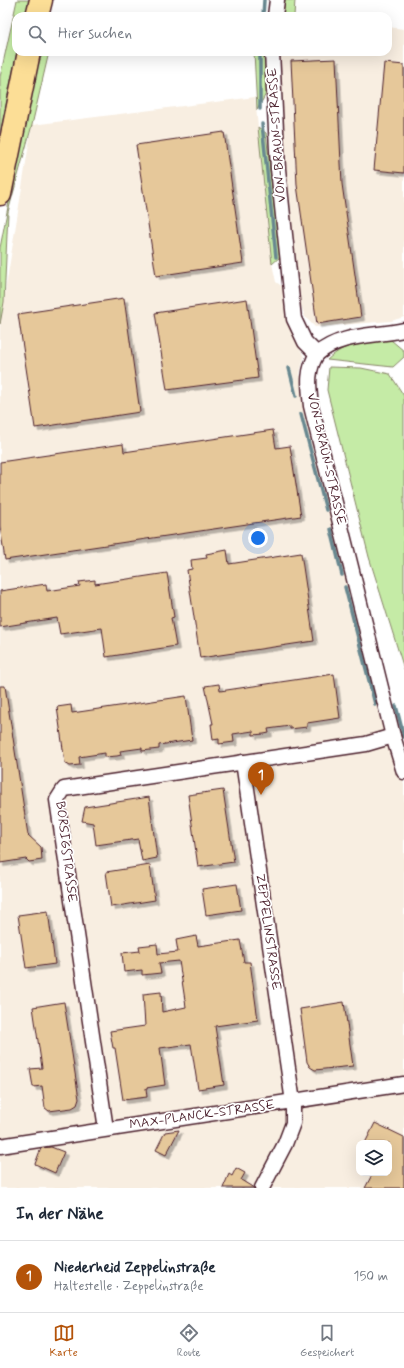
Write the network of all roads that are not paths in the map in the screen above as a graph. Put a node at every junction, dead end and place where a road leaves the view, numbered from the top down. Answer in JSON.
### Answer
{"nodes":[{"id":1,"x":41,"y":0,"type":"edge"},
{"id":2,"x":277,"y":0,"type":"edge"},
{"id":3,"x":38,"y":12,"type":"edge"},
{"id":4,"x":276,"y":12,"type":"edge"},
{"id":5,"x":28,"y":56,"type":"edge"},
{"id":6,"x":272,"y":56,"type":"edge"},
{"id":7,"x":0,"y":194,"type":"edge"},
{"id":8,"x":404,"y":330,"type":"edge"},
{"id":9,"x":317,"y":354,"type":"junction"},
{"id":10,"x":393,"y":736,"type":"junction"},
{"id":11,"x":243,"y":762,"type":"junction"},
{"id":12,"x":404,"y":772,"type":"edge"},
{"id":13,"x":404,"y":1084,"type":"edge"},
{"id":14,"x":293,"y":1102,"type":"junction"},
{"id":15,"x":106,"y":1129,"type":"junction"},
{"id":16,"x":0,"y":1146,"type":"edge"},
{"id":17,"x":262,"y":1188,"type":"edge"}],
"edges":[{"from":1,"to":3,"type":"highway"},
{"from":2,"to":4,"type":"street"},
{"from":5,"to":7,"type":"highway"},
{"from":6,"to":9,"type":"street","name":"VON-BRAUN-STRASSE"},
{"from":8,"to":9,"type":"street"},
{"from":9,"to":10,"type":"street","name":"VON-BRAUN-STRASSE"},
{"from":10,"to":11,"type":"street","name":"BORSIGSTRASSE"},
{"from":10,"to":12,"type":"street","name":"VON-BRAUN-STRASSE"},
{"from":11,"to":14,"type":"street","name":"ZEPPELINSTRASSE"},
{"from":11,"to":15,"type":"street","name":"BORSIGSTRASSE"},
{"from":13,"to":14,"type":"street","name":"MAX-PLANCK-STRASSE"},
{"from":14,"to":15,"type":"street","name":"MAX-PLANCK-STRASSE"},
{"from":14,"to":17,"type":"street","name":"ZEPPELINSTRASSE"},
{"from":15,"to":16,"type":"street","name":"MAX-PLANCK-STRASSE"}]}
